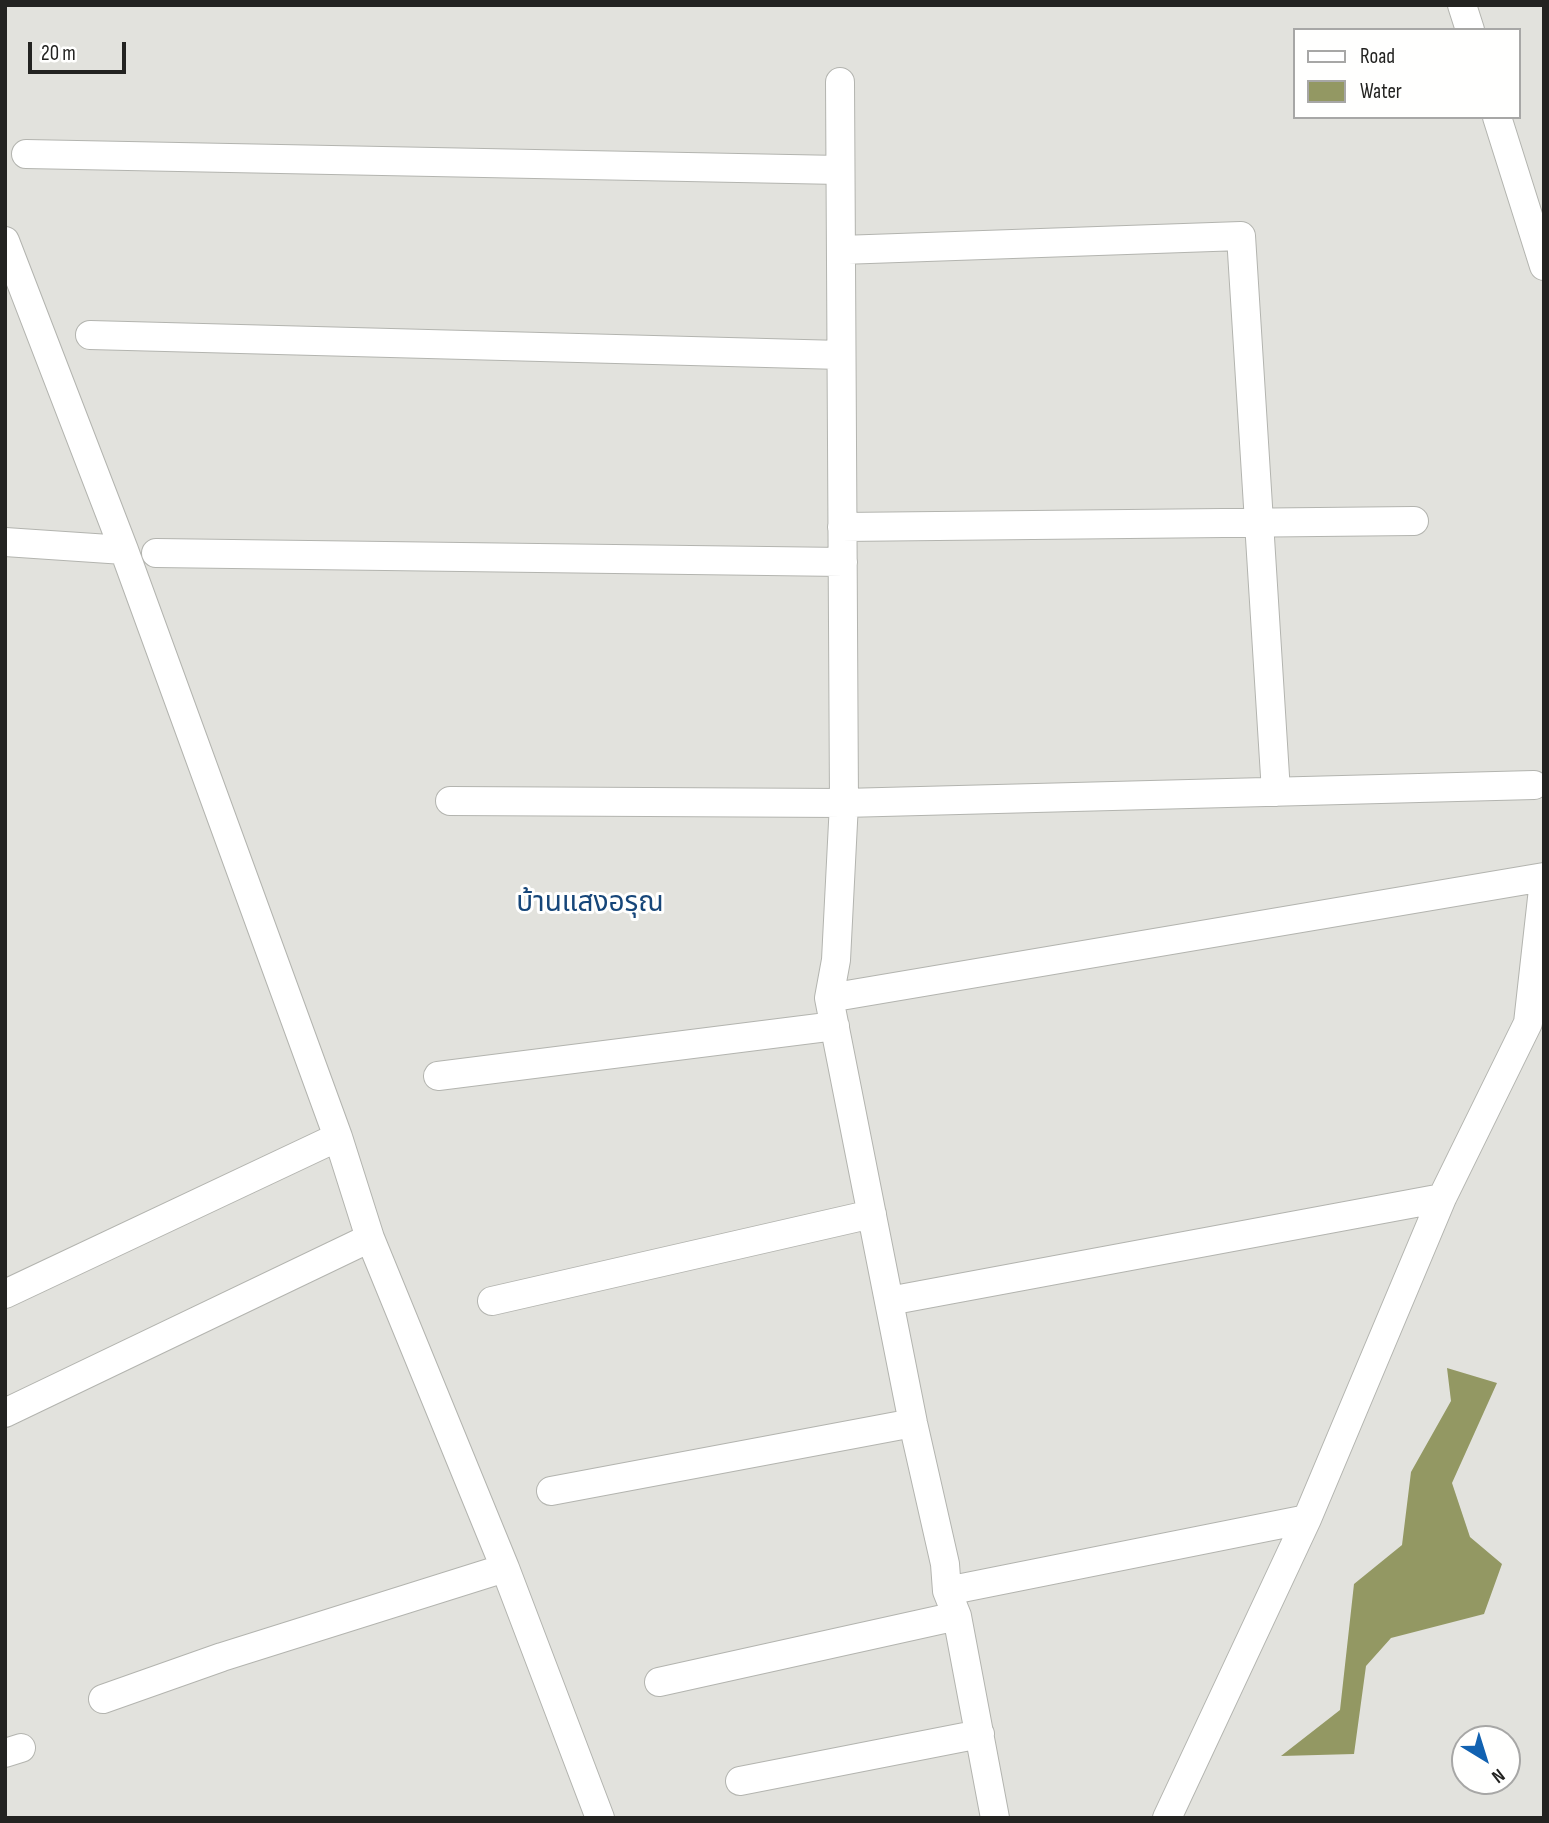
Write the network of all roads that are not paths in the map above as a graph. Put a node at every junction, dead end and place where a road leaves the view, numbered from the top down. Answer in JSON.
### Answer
{"nodes":[{"id":1,"x":1462,"y":5,"type":"edge"},
{"id":2,"x":1468,"y":28,"type":"edge"},
{"id":3,"x":840,"y":82,"type":"dead end"},
{"id":4,"x":1498,"y":119,"type":"edge"},
{"id":5,"x":26,"y":154,"type":"dead end"},
{"id":6,"x":840,"y":170,"type":"junction"},
{"id":7,"x":5,"y":241,"type":"edge"},
{"id":8,"x":841,"y":250,"type":"junction"},
{"id":9,"x":1544,"y":266,"type":"edge"},
{"id":10,"x":90,"y":335,"type":"dead end"},
{"id":11,"x":841,"y":355,"type":"junction"},
{"id":12,"x":1413,"y":520,"type":"dead end"},
{"id":13,"x":1258,"y":522,"type":"junction"},
{"id":14,"x":842,"y":527,"type":"junction"},
{"id":15,"x":5,"y":542,"type":"edge"},
{"id":16,"x":124,"y":550,"type":"junction"},
{"id":17,"x":156,"y":553,"type":"dead end"},
{"id":18,"x":843,"y":562,"type":"junction"},
{"id":19,"x":1534,"y":785,"type":"dead end"},
{"id":20,"x":1276,"y":792,"type":"junction"},
{"id":21,"x":450,"y":801,"type":"dead end"},
{"id":22,"x":844,"y":803,"type":"junction"},
{"id":23,"x":1544,"y":879,"type":"edge"},
{"id":24,"x":829,"y":998,"type":"junction"},
{"id":25,"x":835,"y":1026,"type":"junction"},
{"id":26,"x":438,"y":1076,"type":"dead end"},
{"id":27,"x":338,"y":1137,"type":"junction"},
{"id":28,"x":1442,"y":1198,"type":"junction"},
{"id":29,"x":872,"y":1214,"type":"junction"},
{"id":30,"x":370,"y":1238,"type":"junction"},
{"id":31,"x":5,"y":1294,"type":"edge"},
{"id":32,"x":492,"y":1301,"type":"dead end"},
{"id":33,"x":889,"y":1301,"type":"junction"},
{"id":34,"x":5,"y":1413,"type":"edge"},
{"id":35,"x":913,"y":1423,"type":"junction"},
{"id":36,"x":551,"y":1491,"type":"dead end"},
{"id":37,"x":1307,"y":1520,"type":"junction"},
{"id":38,"x":505,"y":1567,"type":"junction"},
{"id":39,"x":952,"y":1604,"type":"junction"},
{"id":40,"x":659,"y":1682,"type":"dead end"},
{"id":41,"x":103,"y":1699,"type":"dead end"},
{"id":42,"x":980,"y":1734,"type":"junction"},
{"id":43,"x":740,"y":1781,"type":"dead end"},
{"id":44,"x":600,"y":1818,"type":"edge"},
{"id":45,"x":995,"y":1818,"type":"edge"},
{"id":46,"x":1167,"y":1818,"type":"edge"}],
"edges":[{"from":1,"to":2,"type":"street"},
{"from":3,"to":6,"type":"street"},
{"from":4,"to":9,"type":"street"},
{"from":5,"to":6,"type":"street"},
{"from":6,"to":8,"type":"street"},
{"from":7,"to":16,"type":"street"},
{"from":8,"to":11,"type":"street"},
{"from":8,"to":13,"type":"street"},
{"from":10,"to":11,"type":"street"},
{"from":11,"to":14,"type":"street"},
{"from":12,"to":13,"type":"street"},
{"from":13,"to":14,"type":"street"},
{"from":13,"to":20,"type":"street"},
{"from":14,"to":18,"type":"street"},
{"from":15,"to":16,"type":"street"},
{"from":16,"to":27,"type":"street"},
{"from":17,"to":18,"type":"street"},
{"from":18,"to":22,"type":"street"},
{"from":19,"to":20,"type":"street"},
{"from":20,"to":22,"type":"street"},
{"from":21,"to":22,"type":"street"},
{"from":22,"to":24,"type":"street"},
{"from":23,"to":24,"type":"street"},
{"from":23,"to":28,"type":"street"},
{"from":24,"to":25,"type":"street"},
{"from":25,"to":26,"type":"street"},
{"from":25,"to":29,"type":"street"},
{"from":27,"to":30,"type":"street"},
{"from":27,"to":31,"type":"street"},
{"from":28,"to":33,"type":"street"},
{"from":28,"to":37,"type":"street"},
{"from":29,"to":32,"type":"street"},
{"from":29,"to":33,"type":"street"},
{"from":30,"to":34,"type":"street"},
{"from":30,"to":38,"type":"street"},
{"from":33,"to":35,"type":"street"},
{"from":35,"to":36,"type":"street"},
{"from":35,"to":39,"type":"street"},
{"from":37,"to":39,"type":"street"},
{"from":37,"to":46,"type":"street"},
{"from":38,"to":41,"type":"street"},
{"from":38,"to":44,"type":"street"},
{"from":39,"to":40,"type":"street"},
{"from":39,"to":42,"type":"street"},
{"from":42,"to":43,"type":"street"},
{"from":42,"to":45,"type":"street"}]}
